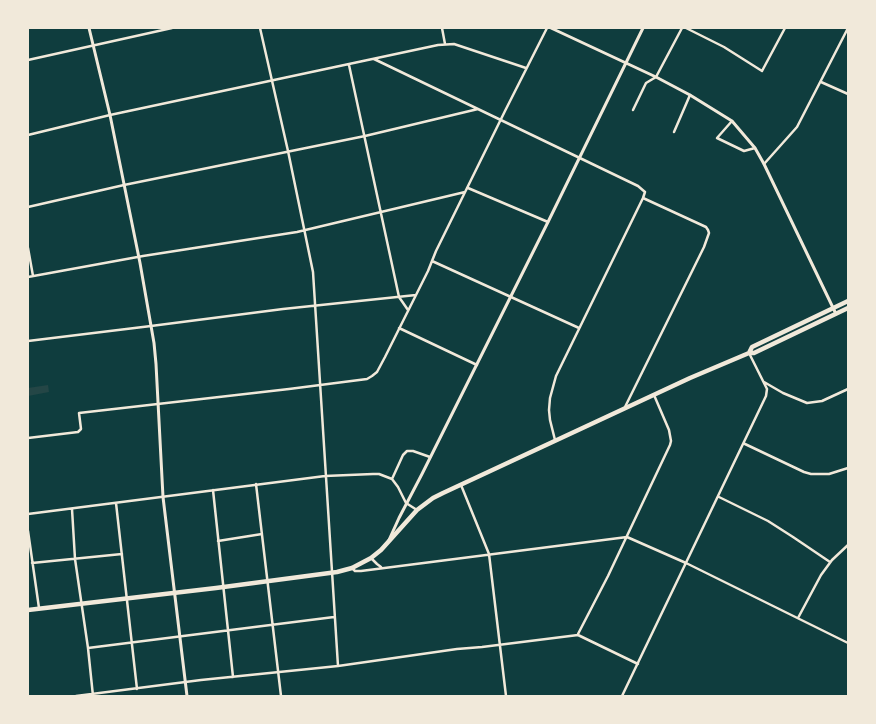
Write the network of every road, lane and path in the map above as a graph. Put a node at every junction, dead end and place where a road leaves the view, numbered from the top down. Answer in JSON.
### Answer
{"nodes":[{"id":1,"x":89,"y":28,"type":"edge"},
{"id":2,"x":172,"y":28,"type":"edge"},
{"id":3,"x":260,"y":28,"type":"edge"},
{"id":4,"x":442,"y":28,"type":"edge"},
{"id":5,"x":549,"y":28,"type":"edge"},
{"id":6,"x":643,"y":28,"type":"edge"},
{"id":7,"x":682,"y":28,"type":"edge"},
{"id":8,"x":686,"y":28,"type":"edge"},
{"id":9,"x":785,"y":28,"type":"edge"},
{"id":10,"x":847,"y":28,"type":"edge"},
{"id":11,"x":93,"y":44,"type":"junction"},
{"id":12,"x":445,"y":44,"type":"junction"},
{"id":13,"x":374,"y":59,"type":"junction"},
{"id":14,"x":28,"y":60,"type":"edge"},
{"id":15,"x":626,"y":64,"type":"junction"},
{"id":16,"x":349,"y":65,"type":"junction"},
{"id":17,"x":526,"y":68,"type":"junction"},
{"id":18,"x":656,"y":77,"type":"junction"},
{"id":19,"x":271,"y":81,"type":"junction"},
{"id":20,"x":821,"y":82,"type":"junction"},
{"id":21,"x":848,"y":94,"type":"edge"},
{"id":22,"x":690,"y":95,"type":"junction"},
{"id":23,"x":478,"y":109,"type":"junction"},
{"id":24,"x":633,"y":110,"type":"dead end"},
{"id":25,"x":110,"y":115,"type":"junction"},
{"id":26,"x":501,"y":120,"type":"junction"},
{"id":27,"x":732,"y":121,"type":"junction"},
{"id":28,"x":674,"y":132,"type":"dead end"},
{"id":29,"x":28,"y":135,"type":"edge"},
{"id":30,"x":365,"y":136,"type":"junction"},
{"id":31,"x":754,"y":148,"type":"junction"},
{"id":32,"x":288,"y":151,"type":"junction"},
{"id":33,"x":580,"y":159,"type":"junction"},
{"id":34,"x":764,"y":164,"type":"junction"},
{"id":35,"x":124,"y":185,"type":"junction"},
{"id":36,"x":468,"y":188,"type":"junction"},
{"id":37,"x":466,"y":192,"type":"junction"},
{"id":38,"x":643,"y":198,"type":"junction"},
{"id":39,"x":28,"y":207,"type":"edge"},
{"id":40,"x":381,"y":212,"type":"junction"},
{"id":41,"x":548,"y":222,"type":"junction"},
{"id":42,"x":305,"y":230,"type":"junction"},
{"id":43,"x":28,"y":248,"type":"edge"},
{"id":44,"x":139,"y":257,"type":"junction"},
{"id":45,"x":432,"y":261,"type":"junction"},
{"id":46,"x":33,"y":276,"type":"junction"},
{"id":47,"x":28,"y":277,"type":"edge"},
{"id":48,"x":416,"y":295,"type":"junction"},
{"id":49,"x":399,"y":297,"type":"junction"},
{"id":50,"x":510,"y":297,"type":"junction"},
{"id":51,"x":848,"y":301,"type":"edge"},
{"id":52,"x":315,"y":306,"type":"junction"},
{"id":53,"x":833,"y":308,"type":"junction"},
{"id":54,"x":848,"y":308,"type":"edge"},
{"id":55,"x":408,"y":310,"type":"junction"},
{"id":56,"x":836,"y":314,"type":"junction"},
{"id":57,"x":151,"y":326,"type":"junction"},
{"id":58,"x":399,"y":328,"type":"junction"},
{"id":59,"x":579,"y":328,"type":"junction"},
{"id":60,"x":28,"y":341,"type":"edge"},
{"id":61,"x":749,"y":353,"type":"junction"},
{"id":62,"x":477,"y":365,"type":"junction"},
{"id":63,"x":763,"y":382,"type":"junction"},
{"id":64,"x":320,"y":385,"type":"junction"},
{"id":65,"x":848,"y":389,"type":"edge"},
{"id":66,"x":654,"y":395,"type":"junction"},
{"id":67,"x":158,"y":404,"type":"junction"},
{"id":68,"x":624,"y":409,"type":"junction"},
{"id":69,"x":28,"y":438,"type":"edge"},
{"id":70,"x":555,"y":441,"type":"junction"},
{"id":71,"x":744,"y":444,"type":"junction"},
{"id":72,"x":430,"y":457,"type":"junction"},
{"id":73,"x":848,"y":468,"type":"edge"},
{"id":74,"x":325,"y":476,"type":"junction"},
{"id":75,"x":392,"y":479,"type":"junction"},
{"id":76,"x":256,"y":484,"type":"junction"},
{"id":77,"x":461,"y":485,"type":"junction"},
{"id":78,"x":213,"y":490,"type":"junction"},
{"id":79,"x":163,"y":497,"type":"junction"},
{"id":80,"x":719,"y":497,"type":"junction"},
{"id":81,"x":116,"y":503,"type":"junction"},
{"id":82,"x":406,"y":503,"type":"junction"},
{"id":83,"x":72,"y":509,"type":"junction"},
{"id":84,"x":417,"y":510,"type":"junction"},
{"id":85,"x":28,"y":514,"type":"edge"},
{"id":86,"x":28,"y":531,"type":"edge"},
{"id":87,"x":262,"y":534,"type":"junction"},
{"id":88,"x":627,"y":537,"type":"junction"},
{"id":89,"x":218,"y":541,"type":"junction"},
{"id":90,"x":386,"y":545,"type":"junction"},
{"id":91,"x":848,"y":545,"type":"edge"},
{"id":92,"x":122,"y":554,"type":"junction"},
{"id":93,"x":489,"y":554,"type":"junction"},
{"id":94,"x":371,"y":558,"type":"junction"},
{"id":95,"x":76,"y":559,"type":"junction"},
{"id":96,"x":830,"y":562,"type":"junction"},
{"id":97,"x":32,"y":563,"type":"junction"},
{"id":98,"x":686,"y":563,"type":"junction"},
{"id":99,"x":352,"y":568,"type":"junction"},
{"id":100,"x":382,"y":568,"type":"junction"},
{"id":101,"x":332,"y":572,"type":"junction"},
{"id":102,"x":268,"y":581,"type":"junction"},
{"id":103,"x":223,"y":587,"type":"junction"},
{"id":104,"x":174,"y":594,"type":"junction"},
{"id":105,"x":127,"y":599,"type":"junction"},
{"id":106,"x":82,"y":604,"type":"junction"},
{"id":107,"x":39,"y":608,"type":"junction"},
{"id":108,"x":28,"y":610,"type":"edge"},
{"id":109,"x":335,"y":617,"type":"junction"},
{"id":110,"x":798,"y":618,"type":"junction"},
{"id":111,"x":273,"y":624,"type":"junction"},
{"id":112,"x":228,"y":630,"type":"junction"},
{"id":113,"x":578,"y":635,"type":"junction"},
{"id":114,"x":179,"y":636,"type":"junction"},
{"id":115,"x":132,"y":642,"type":"junction"},
{"id":116,"x":848,"y":643,"type":"edge"},
{"id":117,"x":499,"y":645,"type":"junction"},
{"id":118,"x":88,"y":648,"type":"junction"},
{"id":119,"x":638,"y":664,"type":"junction"},
{"id":120,"x":338,"y":666,"type":"junction"},
{"id":121,"x":278,"y":672,"type":"junction"},
{"id":122,"x":233,"y":677,"type":"junction"},
{"id":123,"x":185,"y":682,"type":"junction"},
{"id":124,"x":137,"y":689,"type":"junction"},
{"id":125,"x":93,"y":695,"type":"edge"},
{"id":126,"x":76,"y":696,"type":"edge"},
{"id":127,"x":187,"y":696,"type":"edge"},
{"id":128,"x":281,"y":696,"type":"edge"},
{"id":129,"x":506,"y":696,"type":"edge"},
{"id":130,"x":622,"y":696,"type":"edge"}],
"edges":[{"from":1,"to":11,"type":"street"},
{"from":2,"to":11,"type":"street"},
{"from":3,"to":19,"type":"street"},
{"from":4,"to":12,"type":"street"},
{"from":5,"to":15,"type":"street"},
{"from":5,"to":17,"type":"street"},
{"from":6,"to":15,"type":"street"},
{"from":7,"to":18,"type":"street"},
{"from":8,"to":9,"type":"street"},
{"from":10,"to":20,"type":"street"},
{"from":11,"to":14,"type":"street"},
{"from":11,"to":25,"type":"street"},
{"from":12,"to":13,"type":"street"},
{"from":12,"to":17,"type":"street"},
{"from":13,"to":16,"type":"street"},
{"from":13,"to":23,"type":"street"},
{"from":15,"to":18,"type":"street"},
{"from":15,"to":33,"type":"street"},
{"from":16,"to":19,"type":"street"},
{"from":16,"to":30,"type":"street"},
{"from":17,"to":26,"type":"street"},
{"from":18,"to":22,"type":"street"},
{"from":18,"to":24,"type":"street"},
{"from":19,"to":25,"type":"street"},
{"from":19,"to":32,"type":"street"},
{"from":20,"to":21,"type":"street"},
{"from":20,"to":34,"type":"street"},
{"from":22,"to":27,"type":"street"},
{"from":22,"to":28,"type":"street"},
{"from":23,"to":26,"type":"street"},
{"from":23,"to":30,"type":"street"},
{"from":25,"to":29,"type":"street"},
{"from":25,"to":35,"type":"street"},
{"from":26,"to":33,"type":"street"},
{"from":26,"to":36,"type":"street"},
{"from":27,"to":31,"type":"street"},
{"from":27,"to":31,"type":"street"},
{"from":30,"to":32,"type":"street"},
{"from":30,"to":40,"type":"street"},
{"from":31,"to":34,"type":"street"},
{"from":32,"to":35,"type":"street"},
{"from":32,"to":42,"type":"street"},
{"from":33,"to":38,"type":"street"},
{"from":33,"to":41,"type":"street"},
{"from":34,"to":53,"type":"street"},
{"from":35,"to":39,"type":"street"},
{"from":35,"to":44,"type":"street"},
{"from":36,"to":37,"type":"street"},
{"from":36,"to":41,"type":"street"},
{"from":37,"to":40,"type":"street"},
{"from":37,"to":45,"type":"street"},
{"from":38,"to":59,"type":"street"},
{"from":38,"to":68,"type":"street"},
{"from":40,"to":42,"type":"street"},
{"from":40,"to":49,"type":"street"},
{"from":41,"to":50,"type":"street"},
{"from":42,"to":44,"type":"street"},
{"from":42,"to":52,"type":"street"},
{"from":43,"to":46,"type":"street"},
{"from":44,"to":46,"type":"street"},
{"from":44,"to":57,"type":"street"},
{"from":45,"to":48,"type":"street"},
{"from":45,"to":50,"type":"street"},
{"from":46,"to":47,"type":"street"},
{"from":48,"to":49,"type":"street"},
{"from":48,"to":55,"type":"street"},
{"from":49,"to":52,"type":"street"},
{"from":49,"to":55,"type":"street"},
{"from":50,"to":59,"type":"street"},
{"from":50,"to":62,"type":"street"},
{"from":51,"to":53,"type":"main road"},
{"from":52,"to":57,"type":"street"},
{"from":52,"to":64,"type":"street"},
{"from":53,"to":56,"type":"street"},
{"from":53,"to":61,"type":"main road"},
{"from":54,"to":56,"type":"main road"},
{"from":55,"to":58,"type":"street"},
{"from":56,"to":61,"type":"main road"},
{"from":57,"to":60,"type":"street"},
{"from":57,"to":67,"type":"street"},
{"from":58,"to":62,"type":"street"},
{"from":58,"to":64,"type":"street"},
{"from":59,"to":70,"type":"street"},
{"from":61,"to":63,"type":"street"},
{"from":61,"to":66,"type":"main road"},
{"from":62,"to":72,"type":"street"},
{"from":63,"to":65,"type":"street"},
{"from":63,"to":71,"type":"street"},
{"from":64,"to":67,"type":"street"},
{"from":64,"to":74,"type":"street"},
{"from":66,"to":68,"type":"main road"},
{"from":66,"to":88,"type":"street"},
{"from":67,"to":69,"type":"street"},
{"from":67,"to":79,"type":"street"},
{"from":68,"to":70,"type":"main road"},
{"from":70,"to":77,"type":"main road"},
{"from":71,"to":73,"type":"street"},
{"from":71,"to":80,"type":"street"},
{"from":72,"to":75,"type":"street"},
{"from":72,"to":82,"type":"street"},
{"from":74,"to":75,"type":"street"},
{"from":74,"to":76,"type":"street"},
{"from":74,"to":101,"type":"street"},
{"from":75,"to":82,"type":"street"},
{"from":76,"to":78,"type":"street"},
{"from":76,"to":87,"type":"street"},
{"from":77,"to":84,"type":"main road"},
{"from":77,"to":93,"type":"street"},
{"from":78,"to":79,"type":"street"},
{"from":78,"to":89,"type":"street"},
{"from":79,"to":81,"type":"street"},
{"from":79,"to":104,"type":"street"},
{"from":80,"to":96,"type":"street"},
{"from":80,"to":98,"type":"street"},
{"from":81,"to":83,"type":"street"},
{"from":81,"to":92,"type":"street"},
{"from":82,"to":84,"type":"street"},
{"from":82,"to":90,"type":"street"},
{"from":83,"to":85,"type":"street"},
{"from":83,"to":95,"type":"street"},
{"from":84,"to":90,"type":"main road"},
{"from":86,"to":97,"type":"street"},
{"from":87,"to":89,"type":"street"},
{"from":87,"to":102,"type":"street"},
{"from":88,"to":93,"type":"street"},
{"from":88,"to":98,"type":"street"},
{"from":88,"to":113,"type":"street"},
{"from":89,"to":103,"type":"street"},
{"from":90,"to":94,"type":"main road"},
{"from":91,"to":96,"type":"street"},
{"from":92,"to":95,"type":"street"},
{"from":92,"to":105,"type":"street"},
{"from":93,"to":100,"type":"street"},
{"from":93,"to":117,"type":"street"},
{"from":94,"to":99,"type":"main road"},
{"from":94,"to":100,"type":"street"},
{"from":95,"to":97,"type":"street"},
{"from":95,"to":106,"type":"street"},
{"from":96,"to":110,"type":"street"},
{"from":97,"to":107,"type":"street"},
{"from":98,"to":110,"type":"street"},
{"from":98,"to":119,"type":"street"},
{"from":99,"to":100,"type":"street"},
{"from":99,"to":101,"type":"main road"},
{"from":101,"to":102,"type":"main road"},
{"from":101,"to":109,"type":"street"},
{"from":102,"to":103,"type":"main road"},
{"from":102,"to":111,"type":"street"},
{"from":103,"to":104,"type":"main road"},
{"from":103,"to":112,"type":"street"},
{"from":104,"to":105,"type":"main road"},
{"from":104,"to":114,"type":"street"},
{"from":105,"to":106,"type":"main road"},
{"from":105,"to":115,"type":"street"},
{"from":106,"to":107,"type":"main road"},
{"from":106,"to":118,"type":"street"},
{"from":107,"to":108,"type":"main road"},
{"from":109,"to":111,"type":"street"},
{"from":109,"to":120,"type":"street"},
{"from":110,"to":116,"type":"street"},
{"from":111,"to":112,"type":"street"},
{"from":111,"to":121,"type":"street"},
{"from":112,"to":114,"type":"street"},
{"from":112,"to":122,"type":"street"},
{"from":113,"to":117,"type":"street"},
{"from":113,"to":119,"type":"street"},
{"from":114,"to":115,"type":"street"},
{"from":114,"to":123,"type":"street"},
{"from":115,"to":118,"type":"street"},
{"from":115,"to":124,"type":"street"},
{"from":117,"to":120,"type":"street"},
{"from":117,"to":129,"type":"street"},
{"from":118,"to":125,"type":"street"},
{"from":119,"to":130,"type":"street"},
{"from":120,"to":121,"type":"street"},
{"from":121,"to":122,"type":"street"},
{"from":121,"to":128,"type":"street"},
{"from":122,"to":123,"type":"street"},
{"from":123,"to":124,"type":"street"},
{"from":123,"to":127,"type":"street"},
{"from":124,"to":125,"type":"street"},
{"from":125,"to":126,"type":"street"}]}
